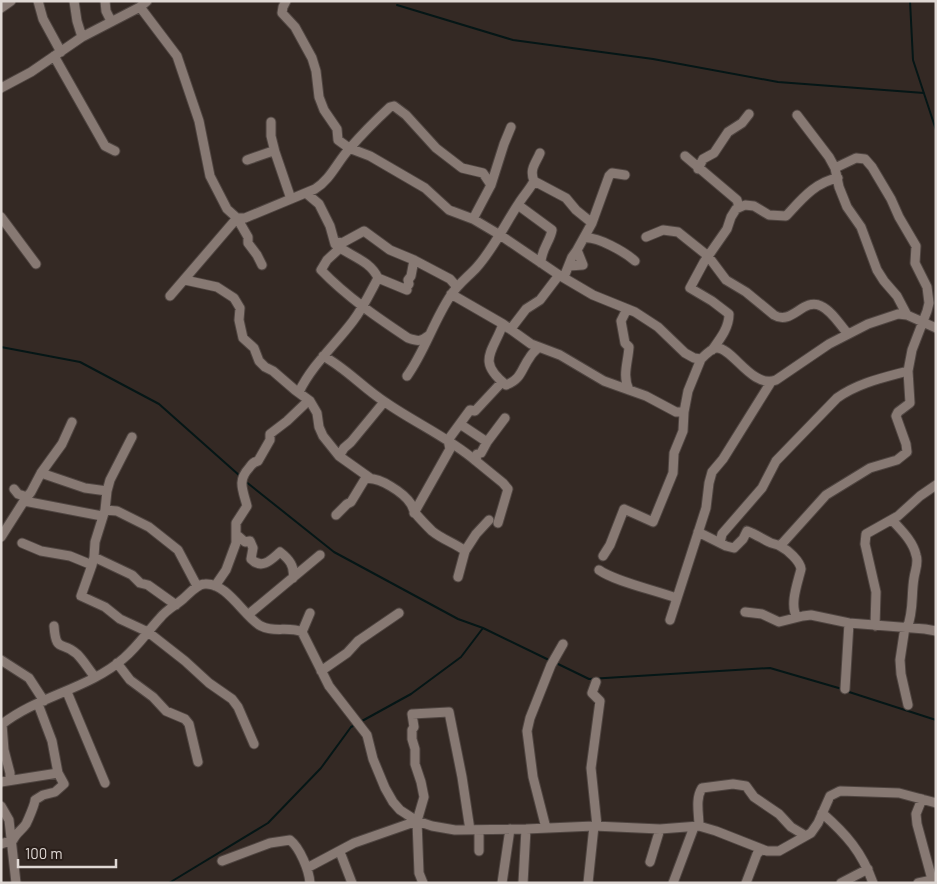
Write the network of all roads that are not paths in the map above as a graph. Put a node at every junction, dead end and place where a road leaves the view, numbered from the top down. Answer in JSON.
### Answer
{"nodes":[{"id":1,"x":11,"y":1,"type":"edge"},
{"id":2,"x":38,"y":1,"type":"edge"},
{"id":3,"x":74,"y":1,"type":"edge"},
{"id":4,"x":105,"y":1,"type":"edge"},
{"id":5,"x":286,"y":1,"type":"edge"},
{"id":6,"x":144,"y":4,"type":"edge"},
{"id":7,"x":1,"y":8,"type":"edge"},
{"id":8,"x":111,"y":21,"type":"junction"},
{"id":9,"x":82,"y":37,"type":"junction"},
{"id":10,"x":57,"y":54,"type":"junction"},
{"id":11,"x":1,"y":88,"type":"edge"},
{"id":12,"x":749,"y":114,"type":"dead end"},
{"id":13,"x":797,"y":115,"type":"dead end"},
{"id":14,"x":271,"y":122,"type":"dead end"},
{"id":15,"x":511,"y":127,"type":"dead end"},
{"id":16,"x":350,"y":148,"type":"junction"},
{"id":17,"x":114,"y":151,"type":"dead end"},
{"id":18,"x":275,"y":152,"type":"junction"},
{"id":19,"x":540,"y":153,"type":"dead end"},
{"id":20,"x":685,"y":156,"type":"dead end"},
{"id":21,"x":247,"y":160,"type":"dead end"},
{"id":22,"x":698,"y":169,"type":"junction"},
{"id":23,"x":837,"y":173,"type":"junction"},
{"id":24,"x":625,"y":174,"type":"dead end"},
{"id":25,"x":534,"y":181,"type":"junction"},
{"id":26,"x":491,"y":185,"type":"junction"},
{"id":27,"x":306,"y":193,"type":"junction"},
{"id":28,"x":291,"y":199,"type":"junction"},
{"id":29,"x":518,"y":205,"type":"junction"},
{"id":30,"x":739,"y":207,"type":"junction"},
{"id":31,"x":1,"y":217,"type":"edge"},
{"id":32,"x":237,"y":218,"type":"junction"},
{"id":33,"x":473,"y":220,"type":"junction"},
{"id":34,"x":592,"y":223,"type":"junction"},
{"id":35,"x":500,"y":235,"type":"junction"},
{"id":36,"x":646,"y":237,"type":"dead end"},
{"id":37,"x":584,"y":238,"type":"junction"},
{"id":38,"x":338,"y":245,"type":"junction"},
{"id":39,"x":708,"y":256,"type":"junction"},
{"id":40,"x":414,"y":260,"type":"junction"},
{"id":41,"x":636,"y":260,"type":"dead end"},
{"id":42,"x":541,"y":262,"type":"junction"},
{"id":43,"x":36,"y":264,"type":"dead end"},
{"id":44,"x":262,"y":265,"type":"dead end"},
{"id":45,"x":561,"y":276,"type":"junction"},
{"id":46,"x":378,"y":278,"type":"junction"},
{"id":47,"x":185,"y":280,"type":"junction"},
{"id":48,"x":454,"y":290,"type":"junction"},
{"id":49,"x":170,"y":296,"type":"dead end"},
{"id":50,"x":363,"y":307,"type":"junction"},
{"id":51,"x":627,"y":309,"type":"junction"},
{"id":52,"x":907,"y":315,"type":"junction"},
{"id":53,"x":922,"y":322,"type":"junction"},
{"id":54,"x":506,"y":326,"type":"junction"},
{"id":55,"x":936,"y":328,"type":"edge"},
{"id":56,"x":848,"y":334,"type":"junction"},
{"id":57,"x":429,"y":336,"type":"junction"},
{"id":58,"x":538,"y":347,"type":"junction"},
{"id":59,"x":712,"y":350,"type":"junction"},
{"id":60,"x":323,"y":356,"type":"junction"},
{"id":61,"x":701,"y":359,"type":"junction"},
{"id":62,"x":908,"y":371,"type":"junction"},
{"id":63,"x":407,"y":376,"type":"dead end"},
{"id":64,"x":502,"y":382,"type":"junction"},
{"id":65,"x":770,"y":382,"type":"junction"},
{"id":66,"x":629,"y":390,"type":"junction"},
{"id":67,"x":299,"y":392,"type":"junction"},
{"id":68,"x":308,"y":401,"type":"junction"},
{"id":69,"x":384,"y":402,"type":"junction"},
{"id":70,"x":684,"y":412,"type":"junction"},
{"id":71,"x":505,"y":418,"type":"dead end"},
{"id":72,"x":72,"y":422,"type":"dead end"},
{"id":73,"x":460,"y":424,"type":"junction"},
{"id":74,"x":132,"y":437,"type":"dead end"},
{"id":75,"x":448,"y":440,"type":"junction"},
{"id":76,"x":487,"y":442,"type":"junction"},
{"id":77,"x":339,"y":456,"type":"junction"},
{"id":78,"x":476,"y":461,"type":"junction"},
{"id":79,"x":41,"y":473,"type":"junction"},
{"id":80,"x":370,"y":478,"type":"junction"},
{"id":81,"x":936,"y":485,"type":"edge"},
{"id":82,"x":14,"y":490,"type":"dead end"},
{"id":83,"x":107,"y":492,"type":"junction"},
{"id":84,"x":25,"y":499,"type":"junction"},
{"id":85,"x":104,"y":513,"type":"junction"},
{"id":86,"x":414,"y":513,"type":"junction"},
{"id":87,"x":336,"y":515,"type":"dead end"},
{"id":88,"x":892,"y":520,"type":"junction"},
{"id":89,"x":698,"y":532,"type":"junction"},
{"id":90,"x":236,"y":534,"type":"junction"},
{"id":91,"x":1,"y":536,"type":"edge"},
{"id":92,"x":22,"y":543,"type":"dead end"},
{"id":93,"x":720,"y":543,"type":"junction"},
{"id":94,"x":780,"y":546,"type":"junction"},
{"id":95,"x":465,"y":551,"type":"junction"},
{"id":96,"x":320,"y":555,"type":"dead end"},
{"id":97,"x":603,"y":556,"type":"dead end"},
{"id":98,"x":93,"y":561,"type":"junction"},
{"id":99,"x":599,"y":570,"type":"dead end"},
{"id":100,"x":458,"y":577,"type":"dead end"},
{"id":101,"x":293,"y":578,"type":"junction"},
{"id":102,"x":197,"y":586,"type":"junction"},
{"id":103,"x":215,"y":586,"type":"junction"},
{"id":104,"x":676,"y":598,"type":"junction"},
{"id":105,"x":176,"y":605,"type":"junction"},
{"id":106,"x":745,"y":612,"type":"dead end"},
{"id":107,"x":310,"y":613,"type":"dead end"},
{"id":108,"x":399,"y":613,"type":"dead end"},
{"id":109,"x":249,"y":614,"type":"junction"},
{"id":110,"x":797,"y":617,"type":"junction"},
{"id":111,"x":670,"y":620,"type":"dead end"},
{"id":112,"x":849,"y":623,"type":"junction"},
{"id":113,"x":54,"y":626,"type":"dead end"},
{"id":114,"x":875,"y":626,"type":"junction"},
{"id":115,"x":906,"y":628,"type":"junction"},
{"id":116,"x":936,"y":631,"type":"edge"},
{"id":117,"x":148,"y":632,"type":"junction"},
{"id":118,"x":302,"y":632,"type":"junction"},
{"id":119,"x":563,"y":644,"type":"dead end"},
{"id":120,"x":1,"y":660,"type":"edge"},
{"id":121,"x":117,"y":663,"type":"junction"},
{"id":122,"x":321,"y":671,"type":"junction"},
{"id":123,"x":95,"y":677,"type":"junction"},
{"id":124,"x":596,"y":682,"type":"dead end"},
{"id":125,"x":845,"y":689,"type":"dead end"},
{"id":126,"x":67,"y":692,"type":"junction"},
{"id":127,"x":41,"y":702,"type":"junction"},
{"id":128,"x":908,"y":705,"type":"dead end"},
{"id":129,"x":2,"y":724,"type":"edge"},
{"id":130,"x":254,"y":744,"type":"dead end"},
{"id":131,"x":198,"y":762,"type":"dead end"},
{"id":132,"x":58,"y":773,"type":"junction"},
{"id":133,"x":5,"y":781,"type":"edge"},
{"id":134,"x":105,"y":783,"type":"dead end"},
{"id":135,"x":922,"y":799,"type":"junction"},
{"id":136,"x":936,"y":803,"type":"edge"},
{"id":137,"x":1,"y":806,"type":"edge"},
{"id":138,"x":822,"y":813,"type":"junction"},
{"id":139,"x":417,"y":821,"type":"junction"},
{"id":140,"x":595,"y":826,"type":"junction"},
{"id":141,"x":697,"y":827,"type":"junction"},
{"id":142,"x":546,"y":828,"type":"junction"},
{"id":143,"x":510,"y":829,"type":"junction"},
{"id":144,"x":660,"y":829,"type":"junction"},
{"id":145,"x":470,"y":830,"type":"junction"},
{"id":146,"x":479,"y":830,"type":"junction"},
{"id":147,"x":526,"y":830,"type":"junction"},
{"id":148,"x":806,"y":836,"type":"junction"},
{"id":149,"x":13,"y":840,"type":"junction"},
{"id":150,"x":1,"y":844,"type":"edge"},
{"id":151,"x":762,"y":849,"type":"junction"},
{"id":152,"x":479,"y":851,"type":"dead end"},
{"id":153,"x":340,"y":852,"type":"junction"},
{"id":154,"x":222,"y":861,"type":"dead end"},
{"id":155,"x":650,"y":862,"type":"dead end"},
{"id":156,"x":307,"y":868,"type":"junction"},
{"id":157,"x":868,"y":869,"type":"junction"},
{"id":158,"x":933,"y":881,"type":"edge"},
{"id":159,"x":16,"y":883,"type":"edge"},
{"id":160,"x":310,"y":883,"type":"edge"},
{"id":161,"x":352,"y":883,"type":"edge"},
{"id":162,"x":423,"y":883,"type":"edge"},
{"id":163,"x":502,"y":883,"type":"edge"},
{"id":164,"x":523,"y":883,"type":"edge"},
{"id":165,"x":588,"y":883,"type":"edge"},
{"id":166,"x":673,"y":883,"type":"edge"},
{"id":167,"x":746,"y":883,"type":"edge"},
{"id":168,"x":841,"y":883,"type":"edge"},
{"id":169,"x":873,"y":883,"type":"edge"},
{"id":170,"x":918,"y":883,"type":"edge"}],
"edges":[{"from":1,"to":7,"type":"street"},
{"from":2,"to":10,"type":"street"},
{"from":3,"to":9,"type":"street"},
{"from":4,"to":8,"type":"street"},
{"from":5,"to":16,"type":"street"},
{"from":6,"to":8,"type":"street"},
{"from":6,"to":32,"type":"street"},
{"from":8,"to":9,"type":"street"},
{"from":9,"to":10,"type":"street"},
{"from":10,"to":11,"type":"street"},
{"from":10,"to":17,"type":"street"},
{"from":12,"to":22,"type":"street"},
{"from":13,"to":23,"type":"street"},
{"from":14,"to":18,"type":"street"},
{"from":15,"to":26,"type":"street"},
{"from":16,"to":26,"type":"street"},
{"from":16,"to":27,"type":"street"},
{"from":16,"to":33,"type":"street"},
{"from":18,"to":21,"type":"street"},
{"from":18,"to":28,"type":"street"},
{"from":19,"to":25,"type":"street"},
{"from":20,"to":22,"type":"street"},
{"from":22,"to":30,"type":"street"},
{"from":23,"to":30,"type":"street"},
{"from":23,"to":52,"type":"street"},
{"from":23,"to":53,"type":"street"},
{"from":24,"to":34,"type":"street"},
{"from":25,"to":29,"type":"street"},
{"from":25,"to":34,"type":"street"},
{"from":26,"to":33,"type":"street"},
{"from":27,"to":28,"type":"street"},
{"from":27,"to":38,"type":"street"},
{"from":28,"to":32,"type":"street"},
{"from":29,"to":35,"type":"street"},
{"from":29,"to":42,"type":"street"},
{"from":30,"to":39,"type":"street"},
{"from":31,"to":43,"type":"street"},
{"from":32,"to":44,"type":"street"},
{"from":32,"to":47,"type":"street"},
{"from":33,"to":35,"type":"street"},
{"from":34,"to":37,"type":"street"},
{"from":35,"to":42,"type":"street"},
{"from":35,"to":48,"type":"street"},
{"from":36,"to":39,"type":"street"},
{"from":37,"to":41,"type":"street"},
{"from":37,"to":45,"type":"street"},
{"from":38,"to":40,"type":"street"},
{"from":38,"to":46,"type":"street"},
{"from":38,"to":50,"type":"street"},
{"from":39,"to":56,"type":"street"},
{"from":39,"to":59,"type":"street"},
{"from":40,"to":46,"type":"street"},
{"from":40,"to":48,"type":"street"},
{"from":42,"to":45,"type":"street"},
{"from":45,"to":51,"type":"street"},
{"from":45,"to":54,"type":"street"},
{"from":46,"to":50,"type":"street"},
{"from":47,"to":49,"type":"street"},
{"from":47,"to":67,"type":"street"},
{"from":48,"to":54,"type":"street"},
{"from":48,"to":57,"type":"street"},
{"from":50,"to":57,"type":"street"},
{"from":50,"to":60,"type":"street"},
{"from":51,"to":61,"type":"street"},
{"from":51,"to":66,"type":"street"},
{"from":52,"to":53,"type":"street"},
{"from":52,"to":56,"type":"street"},
{"from":53,"to":55,"type":"street"},
{"from":53,"to":62,"type":"street"},
{"from":54,"to":58,"type":"street"},
{"from":54,"to":64,"type":"street"},
{"from":56,"to":65,"type":"street"},
{"from":57,"to":63,"type":"street"},
{"from":58,"to":64,"type":"street"},
{"from":58,"to":66,"type":"street"},
{"from":59,"to":61,"type":"street"},
{"from":59,"to":65,"type":"street"},
{"from":60,"to":67,"type":"street"},
{"from":60,"to":69,"type":"street"},
{"from":61,"to":70,"type":"street"},
{"from":62,"to":93,"type":"street"},
{"from":62,"to":94,"type":"street"},
{"from":64,"to":73,"type":"street"},
{"from":65,"to":89,"type":"street"},
{"from":66,"to":70,"type":"street"},
{"from":67,"to":68,"type":"street"},
{"from":68,"to":77,"type":"street"},
{"from":68,"to":90,"type":"street"},
{"from":69,"to":75,"type":"street"},
{"from":69,"to":77,"type":"street"},
{"from":70,"to":97,"type":"street"},
{"from":71,"to":76,"type":"street"},
{"from":72,"to":79,"type":"street"},
{"from":73,"to":75,"type":"street"},
{"from":73,"to":76,"type":"street"},
{"from":74,"to":83,"type":"street"},
{"from":75,"to":78,"type":"street"},
{"from":75,"to":86,"type":"street"},
{"from":76,"to":78,"type":"street"},
{"from":77,"to":80,"type":"street"},
{"from":78,"to":95,"type":"street"},
{"from":79,"to":83,"type":"street"},
{"from":79,"to":84,"type":"street"},
{"from":80,"to":86,"type":"street"},
{"from":80,"to":87,"type":"street"},
{"from":81,"to":88,"type":"street"},
{"from":82,"to":84,"type":"street"},
{"from":83,"to":85,"type":"street"},
{"from":84,"to":85,"type":"street"},
{"from":84,"to":91,"type":"street"},
{"from":85,"to":98,"type":"street"},
{"from":85,"to":102,"type":"street"},
{"from":86,"to":95,"type":"street"},
{"from":88,"to":114,"type":"street"},
{"from":88,"to":115,"type":"street"},
{"from":89,"to":93,"type":"street"},
{"from":89,"to":104,"type":"street"},
{"from":90,"to":101,"type":"street"},
{"from":90,"to":103,"type":"street"},
{"from":92,"to":98,"type":"street"},
{"from":93,"to":94,"type":"street"},
{"from":94,"to":110,"type":"street"},
{"from":95,"to":100,"type":"street"},
{"from":96,"to":101,"type":"street"},
{"from":98,"to":105,"type":"street"},
{"from":98,"to":117,"type":"street"},
{"from":99,"to":104,"type":"street"},
{"from":101,"to":109,"type":"street"},
{"from":102,"to":103,"type":"street"},
{"from":102,"to":105,"type":"street"},
{"from":103,"to":109,"type":"street"},
{"from":104,"to":111,"type":"street"},
{"from":105,"to":117,"type":"street"},
{"from":106,"to":110,"type":"street"},
{"from":107,"to":118,"type":"street"},
{"from":108,"to":122,"type":"street"},
{"from":109,"to":118,"type":"street"},
{"from":110,"to":112,"type":"street"},
{"from":112,"to":114,"type":"street"},
{"from":112,"to":125,"type":"street"},
{"from":113,"to":123,"type":"street"},
{"from":114,"to":115,"type":"street"},
{"from":115,"to":116,"type":"street"},
{"from":115,"to":128,"type":"street"},
{"from":117,"to":121,"type":"street"},
{"from":117,"to":130,"type":"street"},
{"from":118,"to":122,"type":"street"},
{"from":119,"to":142,"type":"street"},
{"from":120,"to":127,"type":"street"},
{"from":121,"to":123,"type":"street"},
{"from":121,"to":131,"type":"street"},
{"from":122,"to":139,"type":"street"},
{"from":123,"to":126,"type":"street"},
{"from":124,"to":140,"type":"street"},
{"from":126,"to":127,"type":"street"},
{"from":126,"to":134,"type":"street"},
{"from":127,"to":129,"type":"street"},
{"from":127,"to":132,"type":"street"},
{"from":129,"to":133,"type":"street"},
{"from":132,"to":133,"type":"street"},
{"from":132,"to":149,"type":"street"},
{"from":135,"to":136,"type":"street"},
{"from":135,"to":138,"type":"street"},
{"from":135,"to":158,"type":"street"},
{"from":137,"to":149,"type":"street"},
{"from":138,"to":148,"type":"street"},
{"from":138,"to":157,"type":"street"},
{"from":139,"to":145,"type":"street"},
{"from":139,"to":145,"type":"street"},
{"from":139,"to":153,"type":"street"},
{"from":139,"to":162,"type":"street"},
{"from":140,"to":142,"type":"street"},
{"from":140,"to":144,"type":"street"},
{"from":140,"to":165,"type":"street"},
{"from":141,"to":144,"type":"street"},
{"from":141,"to":148,"type":"street"},
{"from":141,"to":151,"type":"street"},
{"from":141,"to":166,"type":"street"},
{"from":142,"to":147,"type":"street"},
{"from":143,"to":146,"type":"street"},
{"from":143,"to":147,"type":"street"},
{"from":143,"to":163,"type":"street"},
{"from":144,"to":155,"type":"street"},
{"from":145,"to":146,"type":"street"},
{"from":146,"to":152,"type":"street"},
{"from":147,"to":164,"type":"street"},
{"from":148,"to":151,"type":"street"},
{"from":149,"to":150,"type":"street"},
{"from":149,"to":159,"type":"street"},
{"from":151,"to":167,"type":"street"},
{"from":153,"to":156,"type":"street"},
{"from":153,"to":161,"type":"street"},
{"from":154,"to":156,"type":"street"},
{"from":156,"to":160,"type":"street"},
{"from":157,"to":168,"type":"street"},
{"from":157,"to":169,"type":"street"},
{"from":158,"to":170,"type":"street"}]}
